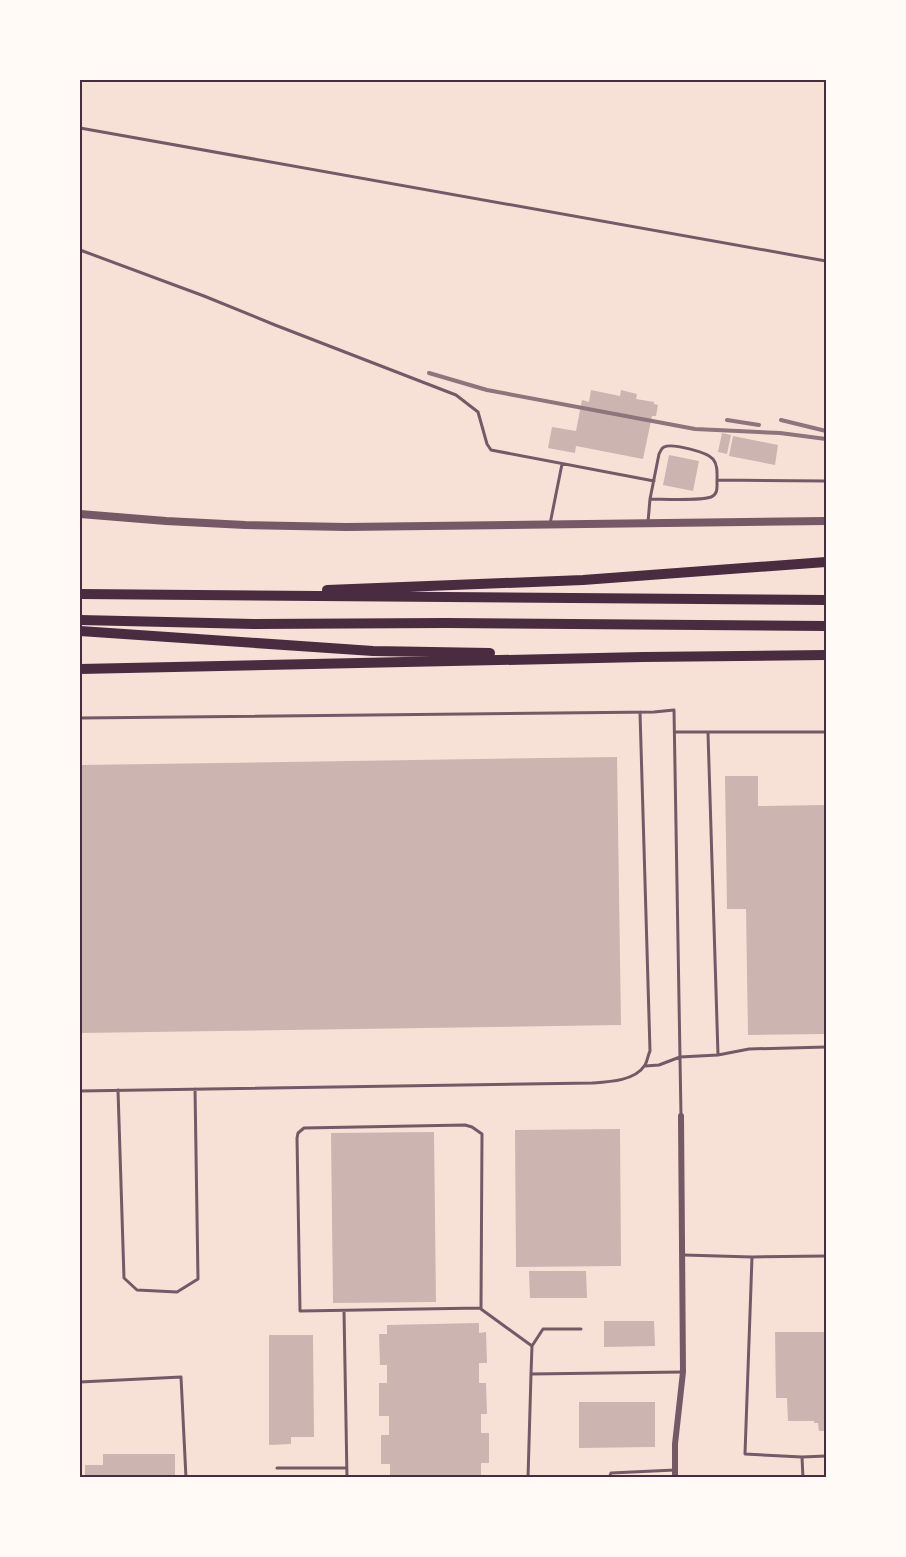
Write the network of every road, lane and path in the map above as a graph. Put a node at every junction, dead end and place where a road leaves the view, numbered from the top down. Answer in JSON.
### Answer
{"nodes":[{"id":1,"x":80,"y":128,"type":"edge"},
{"id":2,"x":80,"y":249,"type":"edge"},
{"id":3,"x":826,"y":261,"type":"edge"},
{"id":4,"x":562,"y":464,"type":"junction"},
{"id":5,"x":717,"y":480,"type":"junction"},
{"id":6,"x":654,"y":481,"type":"junction"},
{"id":7,"x":826,"y":481,"type":"edge"},
{"id":8,"x":650,"y":499,"type":"junction"},
{"id":9,"x":80,"y":514,"type":"edge"},
{"id":10,"x":826,"y":521,"type":"edge"},
{"id":11,"x":648,"y":524,"type":"junction"},
{"id":12,"x":550,"y":525,"type":"junction"},
{"id":13,"x":826,"y":562,"type":"edge"},
{"id":14,"x":80,"y":594,"type":"edge"},
{"id":15,"x":183,"y":595,"type":"junction"},
{"id":16,"x":826,"y":600,"type":"edge"},
{"id":17,"x":80,"y":620,"type":"edge"},
{"id":18,"x":826,"y":626,"type":"edge"},
{"id":19,"x":80,"y":631,"type":"edge"},
{"id":20,"x":826,"y":655,"type":"edge"},
{"id":21,"x":643,"y":657,"type":"junction"},
{"id":22,"x":80,"y":669,"type":"edge"},
{"id":23,"x":640,"y":712,"type":"junction"},
{"id":24,"x":80,"y":718,"type":"edge"},
{"id":25,"x":675,"y":732,"type":"junction"},
{"id":26,"x":826,"y":732,"type":"edge"},
{"id":27,"x":708,"y":733,"type":"junction"},
{"id":28,"x":826,"y":1047,"type":"edge"},
{"id":29,"x":718,"y":1055,"type":"junction"},
{"id":30,"x":680,"y":1057,"type":"junction"},
{"id":31,"x":645,"y":1066,"type":"junction"},
{"id":32,"x":195,"y":1089,"type":"junction"},
{"id":33,"x":118,"y":1090,"type":"junction"},
{"id":34,"x":80,"y":1091,"type":"edge"},
{"id":35,"x":681,"y":1116,"type":"joint"},
{"id":36,"x":682,"y":1255,"type":"junction"},
{"id":37,"x":826,"y":1256,"type":"edge"},
{"id":38,"x":752,"y":1257,"type":"junction"},
{"id":39,"x":481,"y":1308,"type":"junction"},
{"id":40,"x":344,"y":1311,"type":"junction"},
{"id":41,"x":581,"y":1329,"type":"dead end"},
{"id":42,"x":532,"y":1346,"type":"junction"},
{"id":43,"x":683,"y":1371,"type":"junction"},
{"id":44,"x":531,"y":1374,"type":"junction"},
{"id":45,"x":80,"y":1382,"type":"edge"},
{"id":46,"x":826,"y":1456,"type":"edge"},
{"id":47,"x":802,"y":1457,"type":"junction"},
{"id":48,"x":277,"y":1468,"type":"dead end"},
{"id":49,"x":347,"y":1468,"type":"junction"},
{"id":50,"x":675,"y":1474,"type":"edge"},
{"id":51,"x":186,"y":1478,"type":"edge"},
{"id":52,"x":347,"y":1478,"type":"edge"},
{"id":53,"x":528,"y":1478,"type":"edge"},
{"id":54,"x":609,"y":1478,"type":"edge"},
{"id":55,"x":803,"y":1478,"type":"edge"}],
"edges":[{"from":1,"to":3,"type":"lane"},
{"from":2,"to":4,"type":"lane"},
{"from":4,"to":6,"type":"lane"},
{"from":4,"to":12,"type":"lane"},
{"from":5,"to":6,"type":"lane"},
{"from":5,"to":7,"type":"lane"},
{"from":5,"to":8,"type":"lane"},
{"from":6,"to":8,"type":"lane"},
{"from":8,"to":11,"type":"lane"},
{"from":9,"to":12,"type":"street"},
{"from":10,"to":11,"type":"street"},
{"from":11,"to":12,"type":"street"},
{"from":13,"to":15,"type":"highway"},
{"from":14,"to":15,"type":"highway"},
{"from":15,"to":16,"type":"highway"},
{"from":17,"to":18,"type":"highway"},
{"from":19,"to":21,"type":"highway"},
{"from":20,"to":21,"type":"highway"},
{"from":21,"to":22,"type":"highway"},
{"from":23,"to":24,"type":"lane"},
{"from":23,"to":25,"type":"lane"},
{"from":23,"to":31,"type":"lane"},
{"from":25,"to":27,"type":"lane"},
{"from":25,"to":30,"type":"lane"},
{"from":26,"to":27,"type":"lane"},
{"from":27,"to":29,"type":"lane"},
{"from":28,"to":29,"type":"lane"},
{"from":29,"to":30,"type":"lane"},
{"from":30,"to":31,"type":"lane"},
{"from":30,"to":35,"type":"lane"},
{"from":31,"to":32,"type":"lane"},
{"from":32,"to":33,"type":"lane"},
{"from":32,"to":33,"type":"lane"},
{"from":33,"to":34,"type":"lane"},
{"from":35,"to":36,"type":"street"},
{"from":36,"to":38,"type":"lane"},
{"from":36,"to":43,"type":"street"},
{"from":37,"to":38,"type":"lane"},
{"from":38,"to":47,"type":"lane"},
{"from":39,"to":40,"type":"lane"},
{"from":39,"to":40,"type":"lane"},
{"from":39,"to":42,"type":"lane"},
{"from":40,"to":49,"type":"lane"},
{"from":41,"to":42,"type":"lane"},
{"from":42,"to":44,"type":"lane"},
{"from":43,"to":44,"type":"lane"},
{"from":43,"to":50,"type":"street"},
{"from":44,"to":53,"type":"lane"},
{"from":45,"to":51,"type":"lane"},
{"from":46,"to":47,"type":"lane"},
{"from":47,"to":55,"type":"lane"},
{"from":48,"to":49,"type":"lane"},
{"from":49,"to":52,"type":"lane"},
{"from":50,"to":54,"type":"lane"}]}
